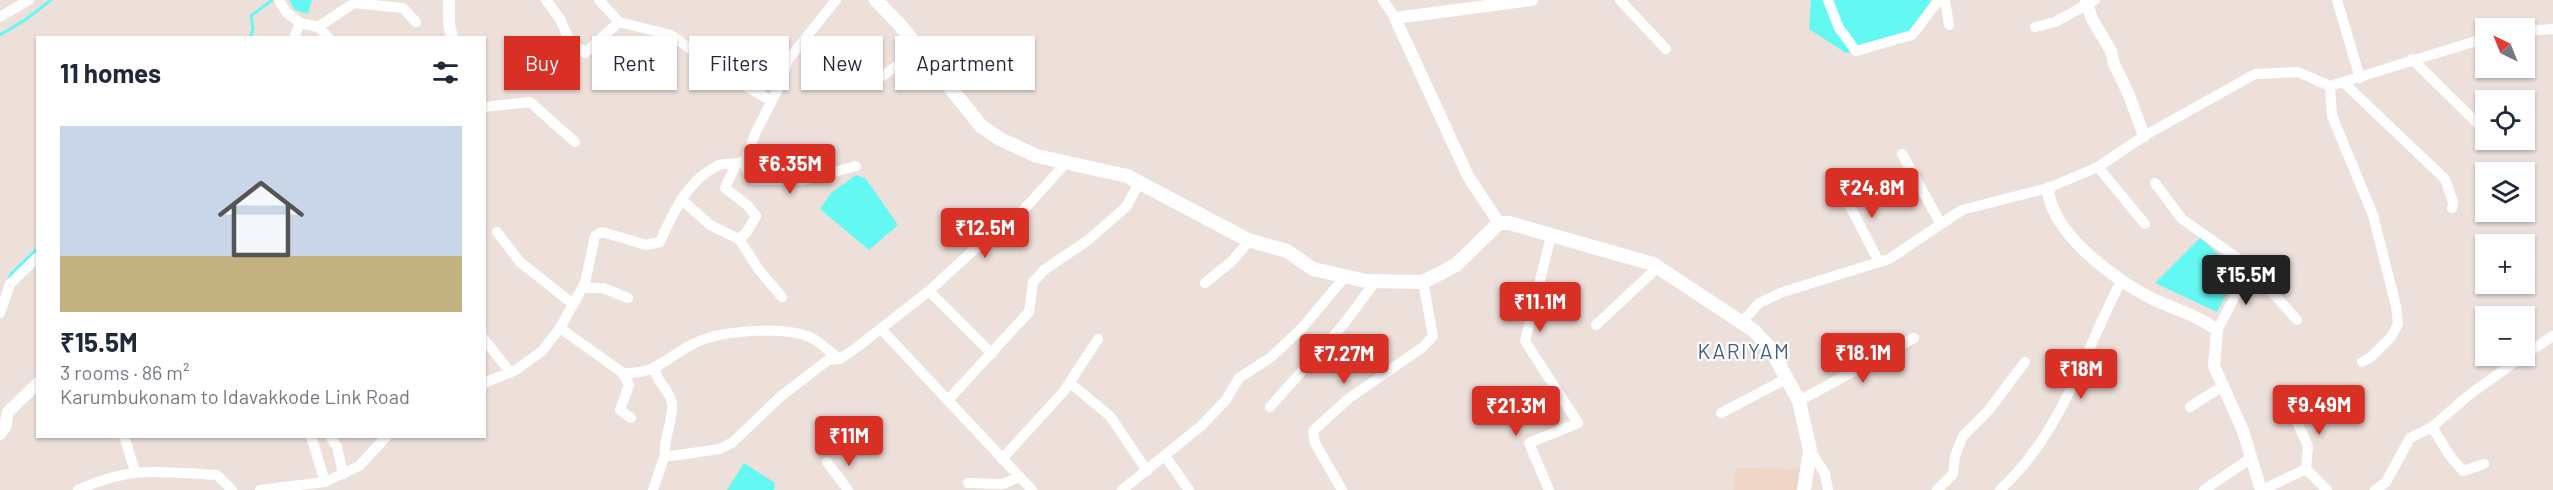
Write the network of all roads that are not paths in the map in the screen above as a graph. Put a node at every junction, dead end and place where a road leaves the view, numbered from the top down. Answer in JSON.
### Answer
{"nodes":[{"id":1,"x":29,"y":0,"type":"edge"},
{"id":2,"x":279,"y":0,"type":"edge"},
{"id":3,"x":449,"y":0,"type":"edge"},
{"id":4,"x":599,"y":0,"type":"edge"},
{"id":5,"x":836,"y":0,"type":"edge"},
{"id":6,"x":876,"y":0,"type":"edge"},
{"id":7,"x":1383,"y":0,"type":"edge"},
{"id":8,"x":1533,"y":0,"type":"edge"},
{"id":9,"x":1620,"y":0,"type":"edge"},
{"id":10,"x":1828,"y":0,"type":"edge"},
{"id":11,"x":1939,"y":0,"type":"edge"},
{"id":12,"x":1945,"y":0,"type":"edge"},
{"id":13,"x":2337,"y":0,"type":"edge"},
{"id":14,"x":549,"y":1,"type":"edge"},
{"id":15,"x":2089,"y":2,"type":"edge"},
{"id":16,"x":0,"y":17,"type":"edge"},
{"id":17,"x":1395,"y":18,"type":"junction"},
{"id":18,"x":416,"y":22,"type":"dead end"},
{"id":19,"x":619,"y":22,"type":"junction"},
{"id":20,"x":300,"y":23,"type":"junction"},
{"id":21,"x":1949,"y":25,"type":"dead end"},
{"id":22,"x":318,"y":27,"type":"junction"},
{"id":23,"x":2035,"y":27,"type":"dead end"},
{"id":24,"x":2553,"y":29,"type":"edge"},
{"id":25,"x":2535,"y":30,"type":"edge"},
{"id":26,"x":295,"y":36,"type":"edge"},
{"id":27,"x":327,"y":36,"type":"edge"},
{"id":28,"x":452,"y":36,"type":"edge"},
{"id":29,"x":907,"y":36,"type":"edge"},
{"id":30,"x":2475,"y":41,"type":"edge"},
{"id":31,"x":1666,"y":49,"type":"dead end"},
{"id":32,"x":2412,"y":59,"type":"junction"},
{"id":33,"x":2360,"y":78,"type":"junction"},
{"id":34,"x":2343,"y":82,"type":"junction"},
{"id":35,"x":2330,"y":86,"type":"junction"},
{"id":36,"x":952,"y":90,"type":"edge"},
{"id":37,"x":772,"y":101,"type":"junction"},
{"id":38,"x":486,"y":107,"type":"edge"},
{"id":39,"x":2475,"y":121,"type":"edge"},
{"id":40,"x":2144,"y":136,"type":"junction"},
{"id":41,"x":575,"y":142,"type":"dead end"},
{"id":42,"x":1902,"y":154,"type":"dead end"},
{"id":43,"x":739,"y":163,"type":"junction"},
{"id":44,"x":1065,"y":164,"type":"junction"},
{"id":45,"x":856,"y":166,"type":"dead end"},
{"id":46,"x":2098,"y":167,"type":"junction"},
{"id":47,"x":1139,"y":183,"type":"junction"},
{"id":48,"x":2155,"y":183,"type":"dead end"},
{"id":49,"x":2048,"y":188,"type":"junction"},
{"id":50,"x":1841,"y":189,"type":"dead end"},
{"id":51,"x":681,"y":199,"type":"junction"},
{"id":52,"x":2452,"y":208,"type":"dead end"},
{"id":53,"x":1499,"y":223,"type":"junction"},
{"id":54,"x":1941,"y":224,"type":"junction"},
{"id":55,"x":2145,"y":224,"type":"dead end"},
{"id":56,"x":497,"y":232,"type":"dead end"},
{"id":57,"x":1551,"y":236,"type":"junction"},
{"id":58,"x":739,"y":238,"type":"junction"},
{"id":59,"x":1250,"y":240,"type":"junction"},
{"id":60,"x":36,"y":259,"type":"edge"},
{"id":61,"x":1878,"y":262,"type":"junction"},
{"id":62,"x":1658,"y":267,"type":"junction"},
{"id":63,"x":2250,"y":267,"type":"junction"},
{"id":64,"x":1344,"y":278,"type":"junction"},
{"id":65,"x":2121,"y":281,"type":"junction"},
{"id":66,"x":1375,"y":282,"type":"junction"},
{"id":67,"x":1423,"y":282,"type":"junction"},
{"id":68,"x":1204,"y":283,"type":"dead end"},
{"id":69,"x":582,"y":288,"type":"junction"},
{"id":70,"x":929,"y":291,"type":"junction"},
{"id":71,"x":782,"y":297,"type":"dead end"},
{"id":72,"x":628,"y":298,"type":"dead end"},
{"id":73,"x":573,"y":304,"type":"junction"},
{"id":74,"x":0,"y":313,"type":"edge"},
{"id":75,"x":2297,"y":320,"type":"dead end"},
{"id":76,"x":1741,"y":323,"type":"junction"},
{"id":77,"x":1596,"y":325,"type":"dead end"},
{"id":78,"x":560,"y":328,"type":"junction"},
{"id":79,"x":881,"y":328,"type":"junction"},
{"id":80,"x":2217,"y":331,"type":"junction"},
{"id":81,"x":2553,"y":336,"type":"edge"},
{"id":82,"x":1914,"y":338,"type":"dead end"},
{"id":83,"x":1098,"y":339,"type":"dead end"},
{"id":84,"x":486,"y":342,"type":"edge"},
{"id":85,"x":2535,"y":348,"type":"edge"},
{"id":86,"x":992,"y":354,"type":"junction"},
{"id":87,"x":840,"y":359,"type":"junction"},
{"id":88,"x":2025,"y":362,"type":"dead end"},
{"id":89,"x":2362,"y":362,"type":"dead end"},
{"id":90,"x":2509,"y":366,"type":"edge"},
{"id":91,"x":655,"y":369,"type":"junction"},
{"id":92,"x":510,"y":372,"type":"junction"},
{"id":93,"x":623,"y":373,"type":"junction"},
{"id":94,"x":1788,"y":378,"type":"junction"},
{"id":95,"x":486,"y":382,"type":"edge"},
{"id":96,"x":1070,"y":383,"type":"junction"},
{"id":97,"x":36,"y":385,"type":"edge"},
{"id":98,"x":2221,"y":387,"type":"junction"},
{"id":99,"x":949,"y":399,"type":"junction"},
{"id":100,"x":1799,"y":401,"type":"junction"},
{"id":101,"x":1270,"y":407,"type":"dead end"},
{"id":102,"x":2190,"y":407,"type":"dead end"},
{"id":103,"x":2292,"y":411,"type":"dead end"},
{"id":104,"x":1721,"y":413,"type":"dead end"},
{"id":105,"x":631,"y":418,"type":"dead end"},
{"id":106,"x":2432,"y":427,"type":"junction"},
{"id":107,"x":0,"y":434,"type":"edge"},
{"id":108,"x":125,"y":438,"type":"edge"},
{"id":109,"x":311,"y":438,"type":"edge"},
{"id":110,"x":331,"y":438,"type":"edge"},
{"id":111,"x":385,"y":438,"type":"edge"},
{"id":112,"x":1810,"y":450,"type":"junction"},
{"id":113,"x":666,"y":454,"type":"junction"},
{"id":114,"x":1165,"y":456,"type":"junction"},
{"id":115,"x":2251,"y":458,"type":"junction"},
{"id":116,"x":1002,"y":459,"type":"junction"},
{"id":117,"x":827,"y":462,"type":"dead end"},
{"id":118,"x":2484,"y":464,"type":"dead end"},
{"id":119,"x":2306,"y":469,"type":"junction"},
{"id":120,"x":135,"y":471,"type":"junction"},
{"id":121,"x":1147,"y":471,"type":"junction"},
{"id":122,"x":343,"y":474,"type":"junction"},
{"id":123,"x":1019,"y":477,"type":"junction"},
{"id":124,"x":968,"y":483,"type":"dead end"},
{"id":125,"x":319,"y":485,"type":"edge"},
{"id":126,"x":78,"y":490,"type":"edge"},
{"id":127,"x":232,"y":490,"type":"edge"},
{"id":128,"x":260,"y":490,"type":"edge"},
{"id":129,"x":653,"y":490,"type":"edge"},
{"id":130,"x":848,"y":490,"type":"edge"},
{"id":131,"x":1032,"y":490,"type":"edge"},
{"id":132,"x":1122,"y":490,"type":"edge"},
{"id":133,"x":1189,"y":490,"type":"edge"},
{"id":134,"x":1342,"y":490,"type":"edge"},
{"id":135,"x":1549,"y":490,"type":"edge"},
{"id":136,"x":1804,"y":490,"type":"edge"},
{"id":137,"x":1828,"y":490,"type":"edge"},
{"id":138,"x":1937,"y":490,"type":"edge"},
{"id":139,"x":2000,"y":490,"type":"edge"},
{"id":140,"x":2204,"y":490,"type":"edge"},
{"id":141,"x":2261,"y":490,"type":"edge"},
{"id":142,"x":2326,"y":490,"type":"edge"},
{"id":143,"x":2375,"y":490,"type":"edge"}],
"edges":[{"from":1,"to":16,"type":"street"},
{"from":2,"to":20,"type":"street"},
{"from":3,"to":28,"type":"street"},
{"from":4,"to":19,"type":"street"},
{"from":5,"to":37,"type":"street"},
{"from":6,"to":29,"type":"main road"},
{"from":7,"to":17,"type":"street"},
{"from":8,"to":17,"type":"street"},
{"from":9,"to":31,"type":"street"},
{"from":10,"to":11,"type":"street"},
{"from":12,"to":21,"type":"street"},
{"from":13,"to":33,"type":"street"},
{"from":14,"to":19,"type":"street"},
{"from":15,"to":23,"type":"street"},
{"from":15,"to":40,"type":"street"},
{"from":17,"to":53,"type":"street"},
{"from":18,"to":22,"type":"street"},
{"from":19,"to":37,"type":"street"},
{"from":20,"to":22,"type":"street"},
{"from":20,"to":26,"type":"street"},
{"from":22,"to":27,"type":"street"},
{"from":24,"to":25,"type":"street"},
{"from":30,"to":32,"type":"street"},
{"from":32,"to":33,"type":"street"},
{"from":32,"to":39,"type":"street"},
{"from":33,"to":34,"type":"street"},
{"from":34,"to":35,"type":"street"},
{"from":34,"to":52,"type":"street"},
{"from":35,"to":40,"type":"street"},
{"from":35,"to":89,"type":"street"},
{"from":36,"to":44,"type":"main road"},
{"from":37,"to":43,"type":"street"},
{"from":38,"to":41,"type":"street"},
{"from":40,"to":46,"type":"street"},
{"from":42,"to":54,"type":"street"},
{"from":43,"to":45,"type":"street"},
{"from":43,"to":51,"type":"street"},
{"from":43,"to":58,"type":"street"},
{"from":44,"to":47,"type":"main road"},
{"from":44,"to":70,"type":"street"},
{"from":46,"to":49,"type":"street"},
{"from":46,"to":55,"type":"street"},
{"from":47,"to":59,"type":"main road"},
{"from":47,"to":86,"type":"street"},
{"from":48,"to":63,"type":"street"},
{"from":49,"to":54,"type":"street"},
{"from":49,"to":65,"type":"street"},
{"from":50,"to":61,"type":"street"},
{"from":51,"to":58,"type":"street"},
{"from":51,"to":69,"type":"street"},
{"from":53,"to":57,"type":"main road"},
{"from":53,"to":67,"type":"main road"},
{"from":54,"to":61,"type":"street"},
{"from":56,"to":73,"type":"street"},
{"from":57,"to":62,"type":"main road"},
{"from":57,"to":135,"type":"street"},
{"from":58,"to":71,"type":"street"},
{"from":59,"to":64,"type":"main road"},
{"from":59,"to":68,"type":"street"},
{"from":60,"to":74,"type":"street"},
{"from":61,"to":76,"type":"street"},
{"from":62,"to":76,"type":"main road"},
{"from":62,"to":77,"type":"street"},
{"from":63,"to":75,"type":"street"},
{"from":63,"to":80,"type":"street"},
{"from":64,"to":66,"type":"main road"},
{"from":64,"to":114,"type":"street"},
{"from":65,"to":80,"type":"street"},
{"from":65,"to":139,"type":"street"},
{"from":66,"to":67,"type":"main road"},
{"from":66,"to":101,"type":"street"},
{"from":67,"to":134,"type":"street"},
{"from":69,"to":72,"type":"street"},
{"from":69,"to":73,"type":"street"},
{"from":70,"to":79,"type":"street"},
{"from":70,"to":86,"type":"street"},
{"from":73,"to":78,"type":"street"},
{"from":76,"to":94,"type":"main road"},
{"from":78,"to":92,"type":"street"},
{"from":78,"to":93,"type":"street"},
{"from":79,"to":87,"type":"street"},
{"from":79,"to":99,"type":"street"},
{"from":80,"to":98,"type":"street"},
{"from":81,"to":85,"type":"street"},
{"from":82,"to":100,"type":"street"},
{"from":83,"to":96,"type":"street"},
{"from":84,"to":92,"type":"street"},
{"from":86,"to":99,"type":"street"},
{"from":87,"to":91,"type":"street"},
{"from":87,"to":113,"type":"street"},
{"from":88,"to":138,"type":"street"},
{"from":90,"to":106,"type":"street"},
{"from":91,"to":93,"type":"street"},
{"from":91,"to":113,"type":"street"},
{"from":92,"to":95,"type":"street"},
{"from":93,"to":105,"type":"street"},
{"from":94,"to":100,"type":"main road"},
{"from":94,"to":104,"type":"street"},
{"from":96,"to":116,"type":"street"},
{"from":96,"to":121,"type":"street"},
{"from":97,"to":107,"type":"street"},
{"from":98,"to":102,"type":"street"},
{"from":98,"to":115,"type":"street"},
{"from":99,"to":116,"type":"street"},
{"from":100,"to":112,"type":"main road"},
{"from":103,"to":119,"type":"street"},
{"from":106,"to":118,"type":"street"},
{"from":106,"to":143,"type":"street"},
{"from":108,"to":120,"type":"street"},
{"from":109,"to":125,"type":"street"},
{"from":110,"to":122,"type":"street"},
{"from":111,"to":122,"type":"street"},
{"from":112,"to":136,"type":"main road"},
{"from":112,"to":137,"type":"street"},
{"from":113,"to":129,"type":"street"},
{"from":114,"to":121,"type":"street"},
{"from":114,"to":133,"type":"street"},
{"from":115,"to":140,"type":"street"},
{"from":115,"to":141,"type":"street"},
{"from":116,"to":123,"type":"street"},
{"from":117,"to":130,"type":"street"},
{"from":119,"to":141,"type":"street"},
{"from":119,"to":142,"type":"street"},
{"from":120,"to":126,"type":"street"},
{"from":120,"to":127,"type":"street"},
{"from":121,"to":132,"type":"street"},
{"from":122,"to":125,"type":"street"},
{"from":123,"to":124,"type":"street"},
{"from":123,"to":131,"type":"street"},
{"from":125,"to":128,"type":"street"}]}
